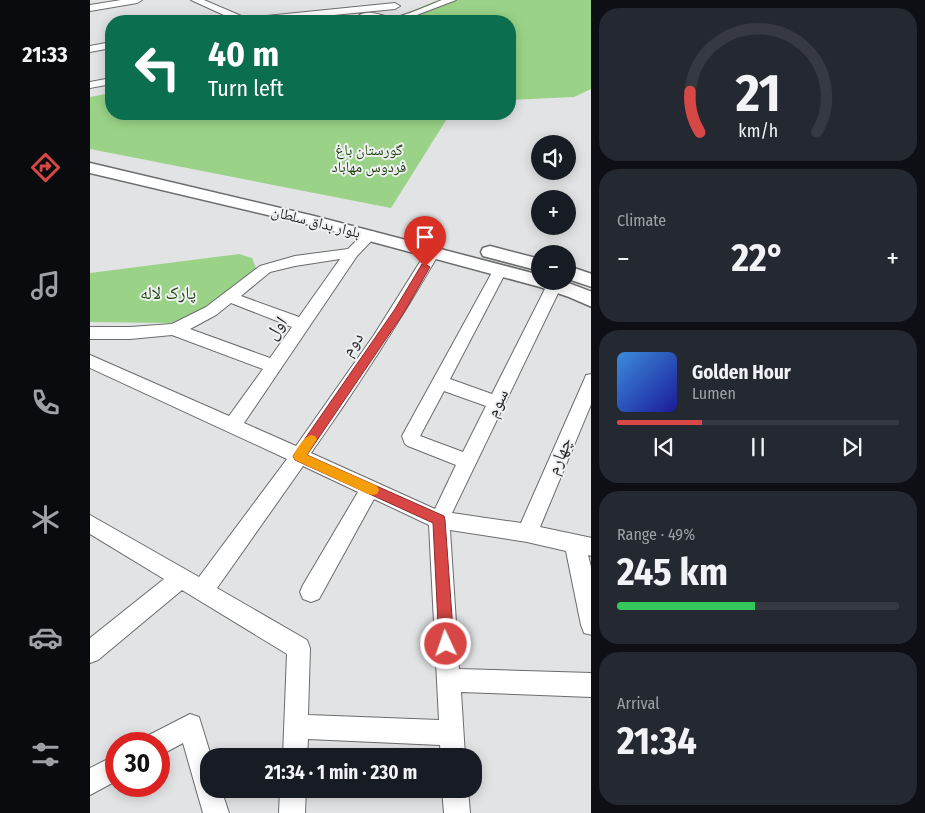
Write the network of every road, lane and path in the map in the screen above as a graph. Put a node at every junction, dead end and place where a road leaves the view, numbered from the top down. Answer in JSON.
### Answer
{"nodes":[{"id":1,"x":137,"y":0,"type":"edge"},
{"id":2,"x":196,"y":0,"type":"edge"},
{"id":3,"x":451,"y":0,"type":"edge"},
{"id":4,"x":395,"y":6,"type":"dead end"},
{"id":5,"x":90,"y":8,"type":"edge"},
{"id":6,"x":231,"y":15,"type":"edge"},
{"id":7,"x":305,"y":15,"type":"edge"},
{"id":8,"x":410,"y":15,"type":"edge"},
{"id":9,"x":105,"y":46,"type":"edge"},
{"id":10,"x":90,"y":49,"type":"edge"},
{"id":11,"x":105,"y":83,"type":"edge"},
{"id":12,"x":90,"y":85,"type":"edge"},
{"id":13,"x":90,"y":157,"type":"edge"},
{"id":14,"x":90,"y":168,"type":"edge"},
{"id":15,"x":370,"y":235,"type":"junction"},
{"id":16,"x":433,"y":252,"type":"junction"},
{"id":17,"x":352,"y":253,"type":"junction"},
{"id":18,"x":502,"y":265,"type":"junction"},
{"id":19,"x":531,"y":265,"type":"edge"},
{"id":20,"x":531,"y":274,"type":"edge"},
{"id":21,"x":576,"y":281,"type":"edge"},
{"id":22,"x":591,"y":281,"type":"edge"},
{"id":23,"x":547,"y":290,"type":"edge"},
{"id":24,"x":572,"y":290,"type":"edge"},
{"id":25,"x":228,"y":296,"type":"junction"},
{"id":26,"x":591,"y":301,"type":"edge"},
{"id":27,"x":303,"y":325,"type":"junction"},
{"id":28,"x":173,"y":329,"type":"junction"},
{"id":29,"x":90,"y":333,"type":"edge"},
{"id":30,"x":90,"y":361,"type":"edge"},
{"id":31,"x":273,"y":366,"type":"junction"},
{"id":32,"x":591,"y":380,"type":"edge"},
{"id":33,"x":441,"y":383,"type":"junction"},
{"id":34,"x":497,"y":403,"type":"junction"},
{"id":35,"x":232,"y":426,"type":"junction"},
{"id":36,"x":299,"y":456,"type":"junction"},
{"id":37,"x":468,"y":462,"type":"junction"},
{"id":38,"x":370,"y":489,"type":"junction"},
{"id":39,"x":439,"y":520,"type":"junction"},
{"id":40,"x":90,"y":524,"type":"edge"},
{"id":41,"x":527,"y":532,"type":"junction"},
{"id":42,"x":583,"y":545,"type":"edge"},
{"id":43,"x":181,"y":578,"type":"junction"},
{"id":44,"x":202,"y":591,"type":"junction"},
{"id":45,"x":311,"y":592,"type":"dead end"},
{"id":46,"x":591,"y":625,"type":"edge"},
{"id":47,"x":90,"y":652,"type":"edge"},
{"id":48,"x":449,"y":680,"type":"junction"},
{"id":49,"x":591,"y":685,"type":"edge"},
{"id":50,"x":297,"y":727,"type":"junction"},
{"id":51,"x":170,"y":737,"type":"edge"},
{"id":52,"x":453,"y":745,"type":"edge"},
{"id":53,"x":296,"y":748,"type":"edge"},
{"id":54,"x":105,"y":774,"type":"edge"},
{"id":55,"x":90,"y":782,"type":"edge"},
{"id":56,"x":293,"y":798,"type":"edge"},
{"id":57,"x":456,"y":798,"type":"edge"},
{"id":58,"x":216,"y":813,"type":"edge"},
{"id":59,"x":292,"y":813,"type":"edge"},
{"id":60,"x":457,"y":813,"type":"edge"}],
"edges":[{"from":1,"to":5,"type":"street"},
{"from":2,"to":6,"type":"street"},
{"from":3,"to":8,"type":"street"},
{"from":4,"to":7,"type":"street"},
{"from":9,"to":10,"type":"street"},
{"from":11,"to":12,"type":"street"},
{"from":13,"to":18,"type":"main road","name":"بلوار بداق سلطان"},
{"from":14,"to":15,"type":"main road","name":"بلوار بداق سلطان"},
{"from":15,"to":16,"type":"main road","name":"بلوار بداق سلطان"},
{"from":15,"to":17,"type":"street","name":"اول"},
{"from":16,"to":18,"type":"main road","name":"بلوار بداق سلطان"},
{"from":16,"to":36,"type":"street","name":"دوم"},
{"from":17,"to":25,"type":"street"},
{"from":17,"to":27,"type":"street","name":"اول"},
{"from":18,"to":19,"type":"main road","name":"بلوار بداق سلطان"},
{"from":18,"to":20,"type":"main road","name":"بلوار بداق سلطان"},
{"from":18,"to":33,"type":"street"},
{"from":21,"to":22,"type":"main road","name":"بلوار بداق سلطان"},
{"from":23,"to":34,"type":"street","name":"سوم"},
{"from":24,"to":26,"type":"main road","name":"بلوار بداق سلطان"},
{"from":25,"to":27,"type":"street"},
{"from":25,"to":28,"type":"street"},
{"from":27,"to":31,"type":"street","name":"اول"},
{"from":28,"to":29,"type":"street"},
{"from":28,"to":31,"type":"street"},
{"from":30,"to":35,"type":"street"},
{"from":31,"to":35,"type":"street","name":"اول"},
{"from":32,"to":41,"type":"street","name":"چهارم"},
{"from":33,"to":34,"type":"street"},
{"from":33,"to":37,"type":"street"},
{"from":34,"to":37,"type":"street","name":"سوم"},
{"from":35,"to":36,"type":"street"},
{"from":36,"to":38,"type":"street"},
{"from":36,"to":44,"type":"street","name":"دوم"},
{"from":37,"to":39,"type":"street","name":"سوم"},
{"from":38,"to":39,"type":"street"},
{"from":38,"to":45,"type":"street"},
{"from":39,"to":41,"type":"street"},
{"from":39,"to":48,"type":"street"},
{"from":40,"to":43,"type":"street"},
{"from":41,"to":42,"type":"street"},
{"from":42,"to":46,"type":"street"},
{"from":43,"to":44,"type":"street"},
{"from":43,"to":47,"type":"street"},
{"from":44,"to":50,"type":"street"},
{"from":48,"to":49,"type":"street"},
{"from":48,"to":52,"type":"street"},
{"from":50,"to":52,"type":"street"},
{"from":50,"to":53,"type":"street"},
{"from":51,"to":58,"type":"street"},
{"from":54,"to":55,"type":"street"},
{"from":56,"to":59,"type":"street"},
{"from":57,"to":60,"type":"street"}]}
